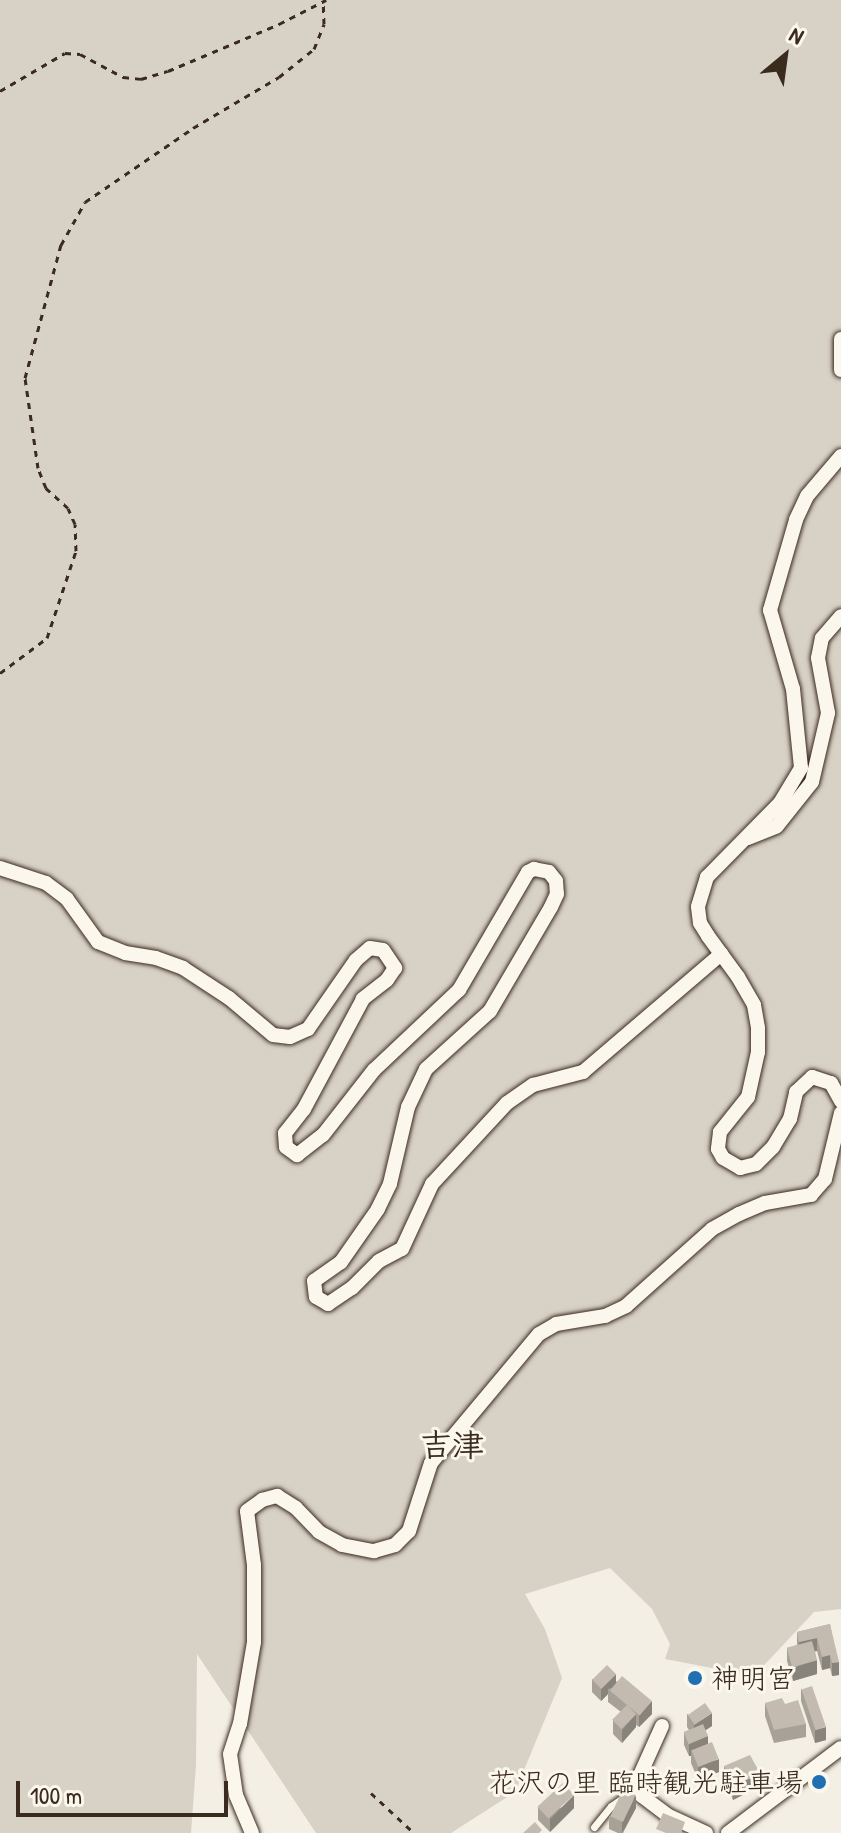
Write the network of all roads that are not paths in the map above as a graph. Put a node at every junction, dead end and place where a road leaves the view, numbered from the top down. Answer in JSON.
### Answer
{"nodes":[{"id":1,"x":841,"y":339,"type":"edge"},
{"id":2,"x":841,"y":370,"type":"edge"},
{"id":3,"x":841,"y":456,"type":"edge"},
{"id":4,"x":841,"y":616,"type":"edge"},
{"id":5,"x":741,"y":842,"type":"junction"},
{"id":6,"x":0,"y":868,"type":"edge"},
{"id":7,"x":721,"y":954,"type":"junction"},
{"id":8,"x":841,"y":1101,"type":"edge"},
{"id":9,"x":841,"y":1113,"type":"edge"},
{"id":10,"x":662,"y":1726,"type":"dead end"},
{"id":11,"x":841,"y":1748,"type":"edge"},
{"id":12,"x":638,"y":1787,"type":"junction"},
{"id":13,"x":594,"y":1827,"type":"dead end"},
{"id":14,"x":252,"y":1833,"type":"edge"},
{"id":15,"x":706,"y":1833,"type":"edge"},
{"id":16,"x":728,"y":1833,"type":"edge"}],
"edges":[{"from":1,"to":2,"type":"street"},
{"from":3,"to":5,"type":"street"},
{"from":4,"to":5,"type":"street"},
{"from":5,"to":7,"type":"street"},
{"from":6,"to":7,"type":"street"},
{"from":7,"to":8,"type":"street"},
{"from":9,"to":14,"type":"street"},
{"from":10,"to":12,"type":"street"},
{"from":11,"to":16,"type":"street"},
{"from":12,"to":13,"type":"lane"},
{"from":12,"to":15,"type":"street"}]}
